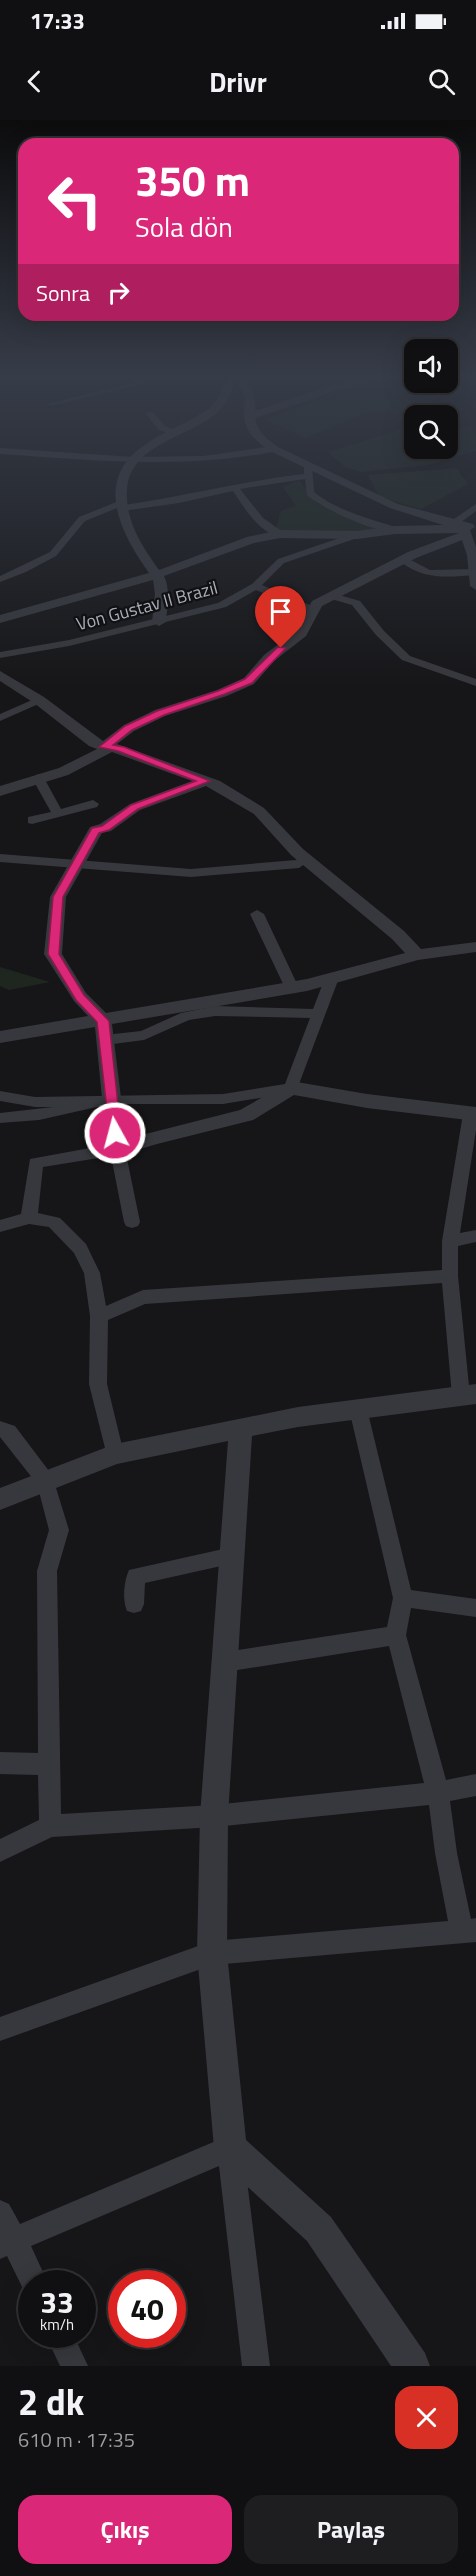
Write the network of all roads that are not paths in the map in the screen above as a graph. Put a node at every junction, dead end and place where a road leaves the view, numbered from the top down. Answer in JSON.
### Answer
{"nodes":[{"id":1,"x":124,"y":479,"type":"edge"},
{"id":2,"x":274,"y":479,"type":"edge"},
{"id":3,"x":309,"y":479,"type":"edge"},
{"id":4,"x":328,"y":479,"type":"edge"},
{"id":5,"x":236,"y":489,"type":"junction"},
{"id":6,"x":122,"y":506,"type":"junction"},
{"id":7,"x":476,"y":507,"type":"edge"},
{"id":8,"x":476,"y":520,"type":"edge"},
{"id":9,"x":464,"y":527,"type":"edge"},
{"id":10,"x":396,"y":530,"type":"junction"},
{"id":11,"x":280,"y":534,"type":"junction"},
{"id":12,"x":357,"y":535,"type":"junction"},
{"id":13,"x":404,"y":560,"type":"junction"},
{"id":14,"x":475,"y":572,"type":"edge"},
{"id":15,"x":156,"y":575,"type":"junction"},
{"id":16,"x":0,"y":579,"type":"edge"},
{"id":17,"x":255,"y":586,"type":"junction"},
{"id":18,"x":476,"y":586,"type":"edge"},
{"id":19,"x":332,"y":596,"type":"junction"},
{"id":20,"x":313,"y":610,"type":"junction"},
{"id":21,"x":0,"y":619,"type":"edge"},
{"id":22,"x":159,"y":622,"type":"junction"},
{"id":23,"x":0,"y":655,"type":"edge"},
{"id":24,"x":0,"y":675,"type":"edge"},
{"id":25,"x":476,"y":681,"type":"edge"},
{"id":26,"x":39,"y":700,"type":"junction"},
{"id":27,"x":0,"y":718,"type":"edge"},
{"id":28,"x":104,"y":747,"type":"junction"},
{"id":29,"x":38,"y":778,"type":"junction"},
{"id":30,"x":206,"y":781,"type":"junction"},
{"id":31,"x":0,"y":791,"type":"edge"},
{"id":32,"x":93,"y":804,"type":"dead end"},
{"id":33,"x":58,"y":813,"type":"junction"},
{"id":34,"x":32,"y":820,"type":"dead end"},
{"id":35,"x":0,"y":858,"type":"edge"},
{"id":36,"x":306,"y":859,"type":"junction"},
{"id":37,"x":76,"y":864,"type":"junction"},
{"id":38,"x":257,"y":914,"type":"dead end"},
{"id":39,"x":476,"y":947,"type":"edge"},
{"id":40,"x":417,"y":955,"type":"junction"},
{"id":41,"x":332,"y":978,"type":"junction"},
{"id":42,"x":292,"y":988,"type":"junction"},
{"id":43,"x":318,"y":1014,"type":"junction"},
{"id":44,"x":103,"y":1021,"type":"junction"},
{"id":45,"x":0,"y":1037,"type":"edge"},
{"id":46,"x":105,"y":1040,"type":"junction"},
{"id":47,"x":291,"y":1088,"type":"junction"},
{"id":48,"x":0,"y":1096,"type":"edge"},
{"id":49,"x":110,"y":1099,"type":"junction"},
{"id":50,"x":474,"y":1114,"type":"edge"},
{"id":51,"x":0,"y":1118,"type":"edge"},
{"id":52,"x":117,"y":1149,"type":"junction"},
{"id":53,"x":29,"y":1218,"type":"junction"},
{"id":54,"x":132,"y":1222,"type":"dead end"},
{"id":55,"x":0,"y":1226,"type":"edge"},
{"id":56,"x":476,"y":1236,"type":"edge"},
{"id":57,"x":450,"y":1240,"type":"junction"},
{"id":58,"x":450,"y":1276,"type":"junction"},
{"id":59,"x":99,"y":1316,"type":"junction"},
{"id":60,"x":469,"y":1395,"type":"edge"},
{"id":61,"x":357,"y":1409,"type":"junction"},
{"id":62,"x":242,"y":1429,"type":"junction"},
{"id":63,"x":0,"y":1430,"type":"edge"},
{"id":64,"x":115,"y":1454,"type":"junction"},
{"id":65,"x":45,"y":1481,"type":"junction"},
{"id":66,"x":0,"y":1499,"type":"edge"},
{"id":67,"x":232,"y":1557,"type":"junction"},
{"id":68,"x":403,"y":1598,"type":"junction"},
{"id":69,"x":134,"y":1604,"type":"dead end"},
{"id":70,"x":476,"y":1608,"type":"edge"},
{"id":71,"x":396,"y":1635,"type":"junction"},
{"id":72,"x":225,"y":1662,"type":"junction"},
{"id":73,"x":0,"y":1763,"type":"edge"},
{"id":74,"x":49,"y":1764,"type":"junction"},
{"id":75,"x":476,"y":1785,"type":"edge"},
{"id":76,"x":438,"y":1793,"type":"junction"},
{"id":77,"x":214,"y":1816,"type":"junction"},
{"id":78,"x":50,"y":1826,"type":"junction"},
{"id":79,"x":0,"y":1851,"type":"edge"},
{"id":80,"x":469,"y":1931,"type":"edge"},
{"id":81,"x":212,"y":1953,"type":"junction"},
{"id":82,"x":0,"y":2029,"type":"edge"},
{"id":83,"x":230,"y":2148,"type":"junction"},
{"id":84,"x":0,"y":2213,"type":"edge"},
{"id":85,"x":7,"y":2243,"type":"edge"},
{"id":86,"x":26,"y":2270,"type":"edge"},
{"id":87,"x":66,"y":2348,"type":"edge"},
{"id":88,"x":74,"y":2366,"type":"edge"},
{"id":89,"x":256,"y":2366,"type":"edge"},
{"id":90,"x":412,"y":2366,"type":"edge"}],
"edges":[{"from":1,"to":6,"type":"street"},
{"from":2,"to":5,"type":"street"},
{"from":3,"to":10,"type":"street"},
{"from":4,"to":9,"type":"street"},
{"from":5,"to":6,"type":"street"},
{"from":5,"to":11,"type":"street"},
{"from":6,"to":15,"type":"street"},
{"from":6,"to":16,"type":"street"},
{"from":7,"to":9,"type":"street"},
{"from":8,"to":9,"type":"street"},
{"from":9,"to":10,"type":"street"},
{"from":9,"to":13,"type":"street"},
{"from":9,"to":14,"type":"street"},
{"from":10,"to":12,"type":"street"},
{"from":11,"to":12,"type":"street"},
{"from":11,"to":15,"type":"street"},
{"from":12,"to":17,"type":"street","name":"Von Gustav II Brazil"},
{"from":13,"to":14,"type":"street"},
{"from":13,"to":19,"type":"street"},
{"from":14,"to":18,"type":"street"},
{"from":15,"to":21,"type":"street"},
{"from":15,"to":22,"type":"street"},
{"from":17,"to":20,"type":"street"},
{"from":17,"to":22,"type":"street","name":"Von Gustav II Brazil"},
{"from":19,"to":20,"type":"street"},
{"from":19,"to":25,"type":"street"},
{"from":20,"to":28,"type":"street"},
{"from":22,"to":23,"type":"street","name":"Von Gustav II Brazil"},
{"from":24,"to":26,"type":"street"},
{"from":26,"to":27,"type":"street"},
{"from":26,"to":28,"type":"street"},
{"from":28,"to":29,"type":"street"},
{"from":28,"to":30,"type":"street"},
{"from":29,"to":31,"type":"street"},
{"from":29,"to":33,"type":"street"},
{"from":30,"to":36,"type":"street"},
{"from":30,"to":37,"type":"street"},
{"from":32,"to":33,"type":"street"},
{"from":33,"to":34,"type":"street"},
{"from":35,"to":37,"type":"street"},
{"from":36,"to":37,"type":"street"},
{"from":36,"to":40,"type":"street"},
{"from":37,"to":44,"type":"street"},
{"from":38,"to":42,"type":"street"},
{"from":39,"to":40,"type":"street"},
{"from":40,"to":41,"type":"street"},
{"from":41,"to":42,"type":"street"},
{"from":41,"to":43,"type":"street"},
{"from":42,"to":44,"type":"street"},
{"from":43,"to":46,"type":"street"},
{"from":43,"to":47,"type":"street"},
{"from":44,"to":45,"type":"street"},
{"from":44,"to":46,"type":"street"},
{"from":46,"to":49,"type":"street"},
{"from":47,"to":49,"type":"street"},
{"from":47,"to":50,"type":"street"},
{"from":47,"to":52,"type":"street"},
{"from":48,"to":49,"type":"street"},
{"from":49,"to":51,"type":"street"},
{"from":49,"to":52,"type":"street"},
{"from":50,"to":57,"type":"street"},
{"from":52,"to":53,"type":"street"},
{"from":52,"to":54,"type":"street"},
{"from":53,"to":55,"type":"street"},
{"from":53,"to":59,"type":"street"},
{"from":56,"to":57,"type":"street"},
{"from":57,"to":58,"type":"street"},
{"from":58,"to":59,"type":"street"},
{"from":58,"to":60,"type":"street"},
{"from":59,"to":64,"type":"street"},
{"from":60,"to":61,"type":"street"},
{"from":61,"to":62,"type":"street"},
{"from":61,"to":68,"type":"street"},
{"from":62,"to":64,"type":"street"},
{"from":62,"to":67,"type":"street"},
{"from":63,"to":65,"type":"street"},
{"from":64,"to":65,"type":"street"},
{"from":65,"to":66,"type":"street"},
{"from":65,"to":74,"type":"street"},
{"from":67,"to":69,"type":"street"},
{"from":67,"to":72,"type":"street"},
{"from":68,"to":70,"type":"street"},
{"from":68,"to":71,"type":"street"},
{"from":71,"to":72,"type":"street"},
{"from":71,"to":76,"type":"street"},
{"from":72,"to":77,"type":"street"},
{"from":73,"to":74,"type":"street"},
{"from":74,"to":78,"type":"street"},
{"from":75,"to":76,"type":"street"},
{"from":76,"to":77,"type":"street"},
{"from":76,"to":80,"type":"street"},
{"from":77,"to":78,"type":"street"},
{"from":77,"to":81,"type":"street"},
{"from":78,"to":79,"type":"street"},
{"from":80,"to":81,"type":"street"},
{"from":81,"to":82,"type":"street"},
{"from":81,"to":83,"type":"street"},
{"from":83,"to":85,"type":"street"},
{"from":83,"to":89,"type":"street"},
{"from":83,"to":90,"type":"street"},
{"from":84,"to":85,"type":"street"},
{"from":85,"to":86,"type":"street"},
{"from":87,"to":88,"type":"street"}]}
